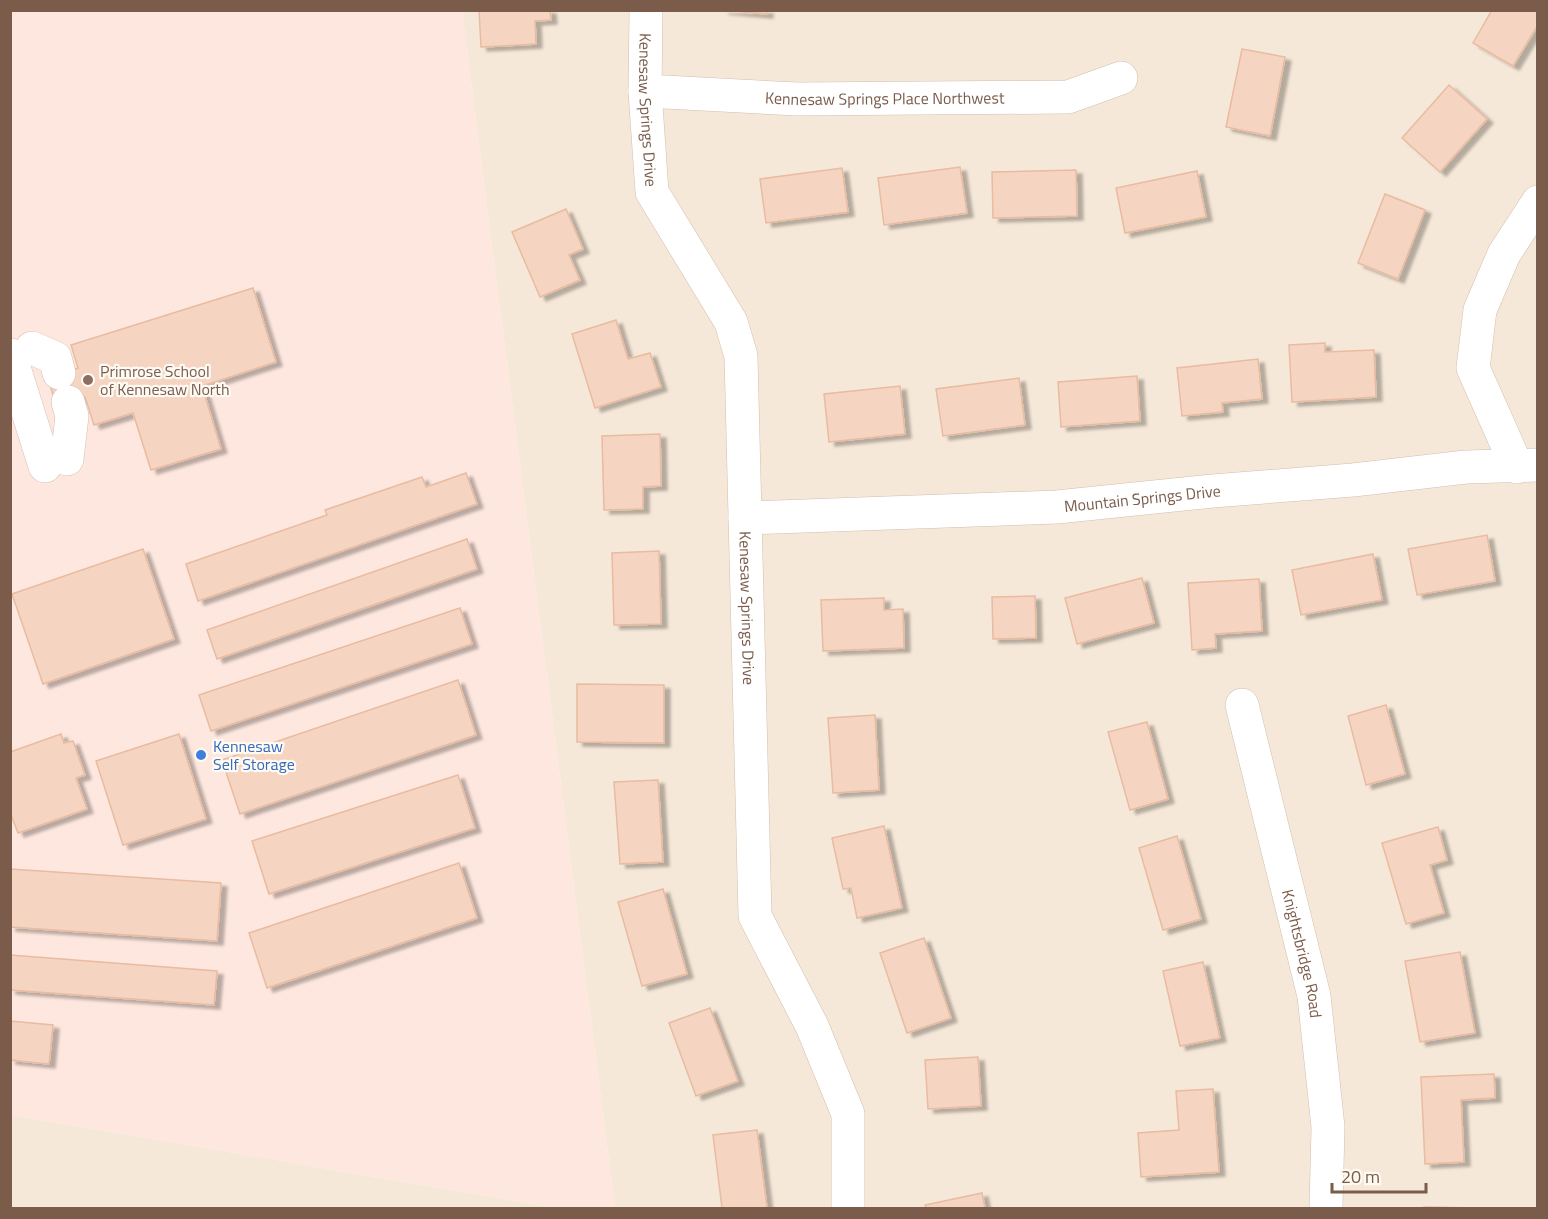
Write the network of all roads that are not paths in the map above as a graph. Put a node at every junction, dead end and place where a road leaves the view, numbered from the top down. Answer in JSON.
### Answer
{"nodes":[{"id":1,"x":646,"y":10,"type":"edge"},
{"id":2,"x":1121,"y":78,"type":"dead end"},
{"id":3,"x":645,"y":91,"type":"junction"},
{"id":4,"x":1538,"y":202,"type":"edge"},
{"id":5,"x":21,"y":351,"type":"edge"},
{"id":6,"x":1527,"y":466,"type":"edge"},
{"id":7,"x":745,"y":518,"type":"junction"},
{"id":8,"x":1242,"y":705,"type":"dead end"},
{"id":9,"x":848,"y":1209,"type":"edge"},
{"id":10,"x":1326,"y":1209,"type":"edge"}],
"edges":[{"from":1,"to":3,"type":"street","name":"Kenesaw Springs Drive"},
{"from":2,"to":3,"type":"street","name":"Kennesaw Springs Place Northwest"},
{"from":3,"to":7,"type":"street","name":"Kenesaw Springs Drive"},
{"from":4,"to":6,"type":"street"},
{"from":5,"to":5,"type":"street"},
{"from":6,"to":7,"type":"street","name":"Mountain Springs Drive"},
{"from":7,"to":9,"type":"street","name":"Kenesaw Springs Drive"},
{"from":8,"to":10,"type":"street","name":"Knightsbridge Road"}]}
